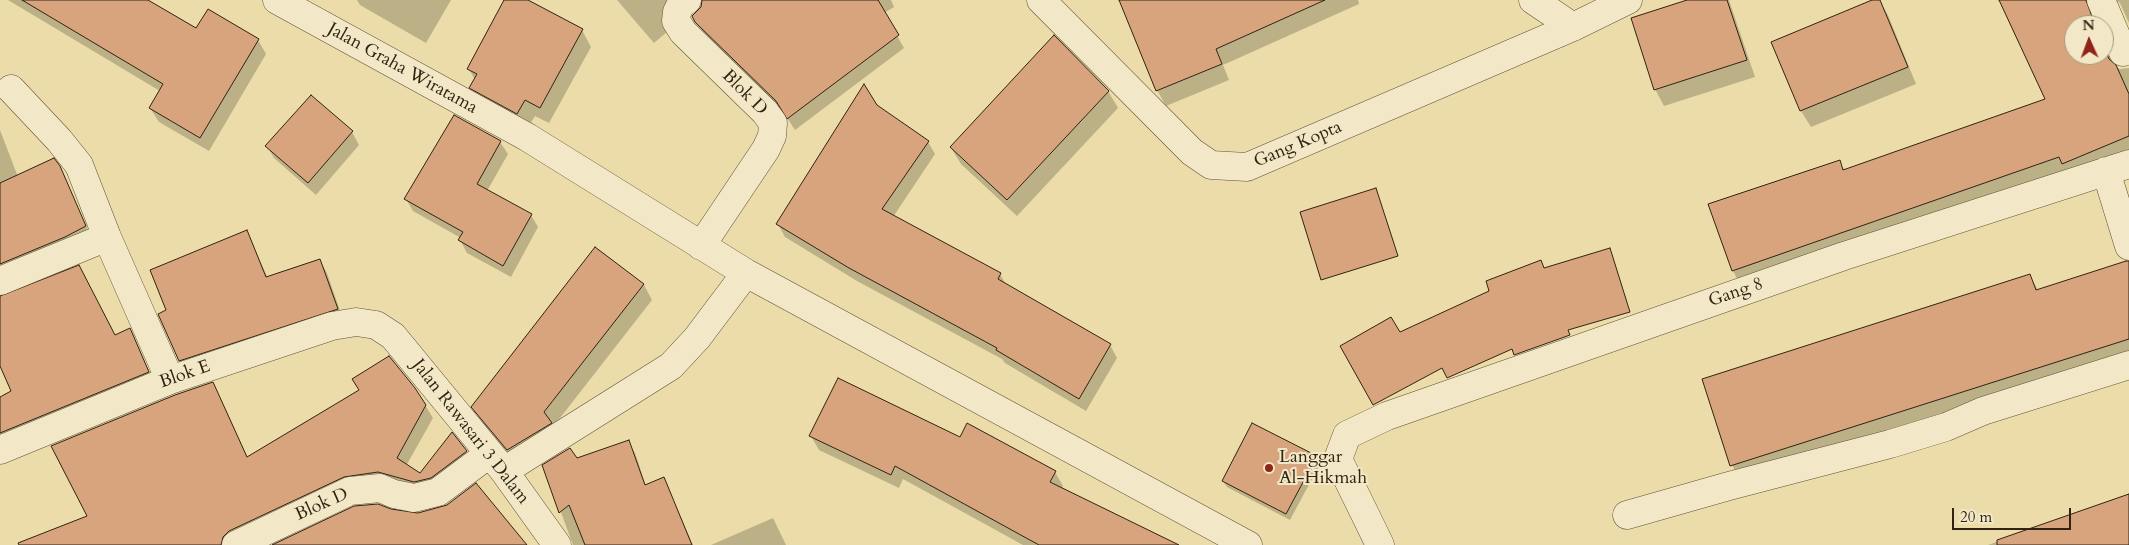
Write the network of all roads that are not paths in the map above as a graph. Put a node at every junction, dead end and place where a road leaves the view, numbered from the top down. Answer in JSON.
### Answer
{"nodes":[{"id":1,"x":277,"y":0,"type":"edge"},
{"id":2,"x":687,"y":0,"type":"edge"},
{"id":3,"x":1041,"y":0,"type":"edge"},
{"id":4,"x":1533,"y":0,"type":"edge"},
{"id":5,"x":1628,"y":0,"type":"edge"},
{"id":6,"x":2101,"y":0,"type":"edge"},
{"id":7,"x":1573,"y":27,"type":"junction"},
{"id":8,"x":2123,"y":52,"type":"dead end"},
{"id":9,"x":11,"y":89,"type":"dead end"},
{"id":10,"x":2117,"y":168,"type":"edge"},
{"id":11,"x":107,"y":237,"type":"junction"},
{"id":12,"x":701,"y":246,"type":"junction"},
{"id":13,"x":2129,"y":246,"type":"edge"},
{"id":14,"x":746,"y":273,"type":"junction"},
{"id":15,"x":0,"y":281,"type":"edge"},
{"id":16,"x":376,"y":325,"type":"joint"},
{"id":17,"x":2129,"y":365,"type":"edge"},
{"id":18,"x":170,"y":380,"type":"junction"},
{"id":19,"x":0,"y":450,"type":"edge"},
{"id":20,"x":496,"y":463,"type":"junction"},
{"id":21,"x":1628,"y":515,"type":"dead end"},
{"id":22,"x":236,"y":545,"type":"edge"},
{"id":23,"x":557,"y":545,"type":"edge"},
{"id":24,"x":1248,"y":545,"type":"edge"},
{"id":25,"x":1380,"y":545,"type":"edge"}],
"edges":[{"from":1,"to":12,"type":"street","name":"Jalan Graha Wiratama"},
{"from":2,"to":12,"type":"street","name":"Blok D"},
{"from":3,"to":7,"type":"street","name":"Gang Kopta"},
{"from":4,"to":7,"type":"street"},
{"from":5,"to":7,"type":"street","name":"Gang Kopta"},
{"from":6,"to":8,"type":"street"},
{"from":9,"to":11,"type":"street"},
{"from":10,"to":13,"type":"street"},
{"from":10,"to":25,"type":"street","name":"Gang 8"},
{"from":11,"to":15,"type":"street"},
{"from":11,"to":18,"type":"street"},
{"from":12,"to":14,"type":"street","name":"Jalan Graha Wiratama"},
{"from":14,"to":20,"type":"street","name":"Blok D"},
{"from":14,"to":24,"type":"street","name":"Jalan Graha Wiratama"},
{"from":16,"to":18,"type":"street","name":"Blok E"},
{"from":16,"to":20,"type":"street","name":"Jalan Rawasari 3 Dalam"},
{"from":17,"to":21,"type":"street"},
{"from":18,"to":19,"type":"street","name":"Blok E"},
{"from":20,"to":22,"type":"street","name":"Blok D"},
{"from":20,"to":23,"type":"street","name":"Jalan Rawasari 3 Dalam"}]}
